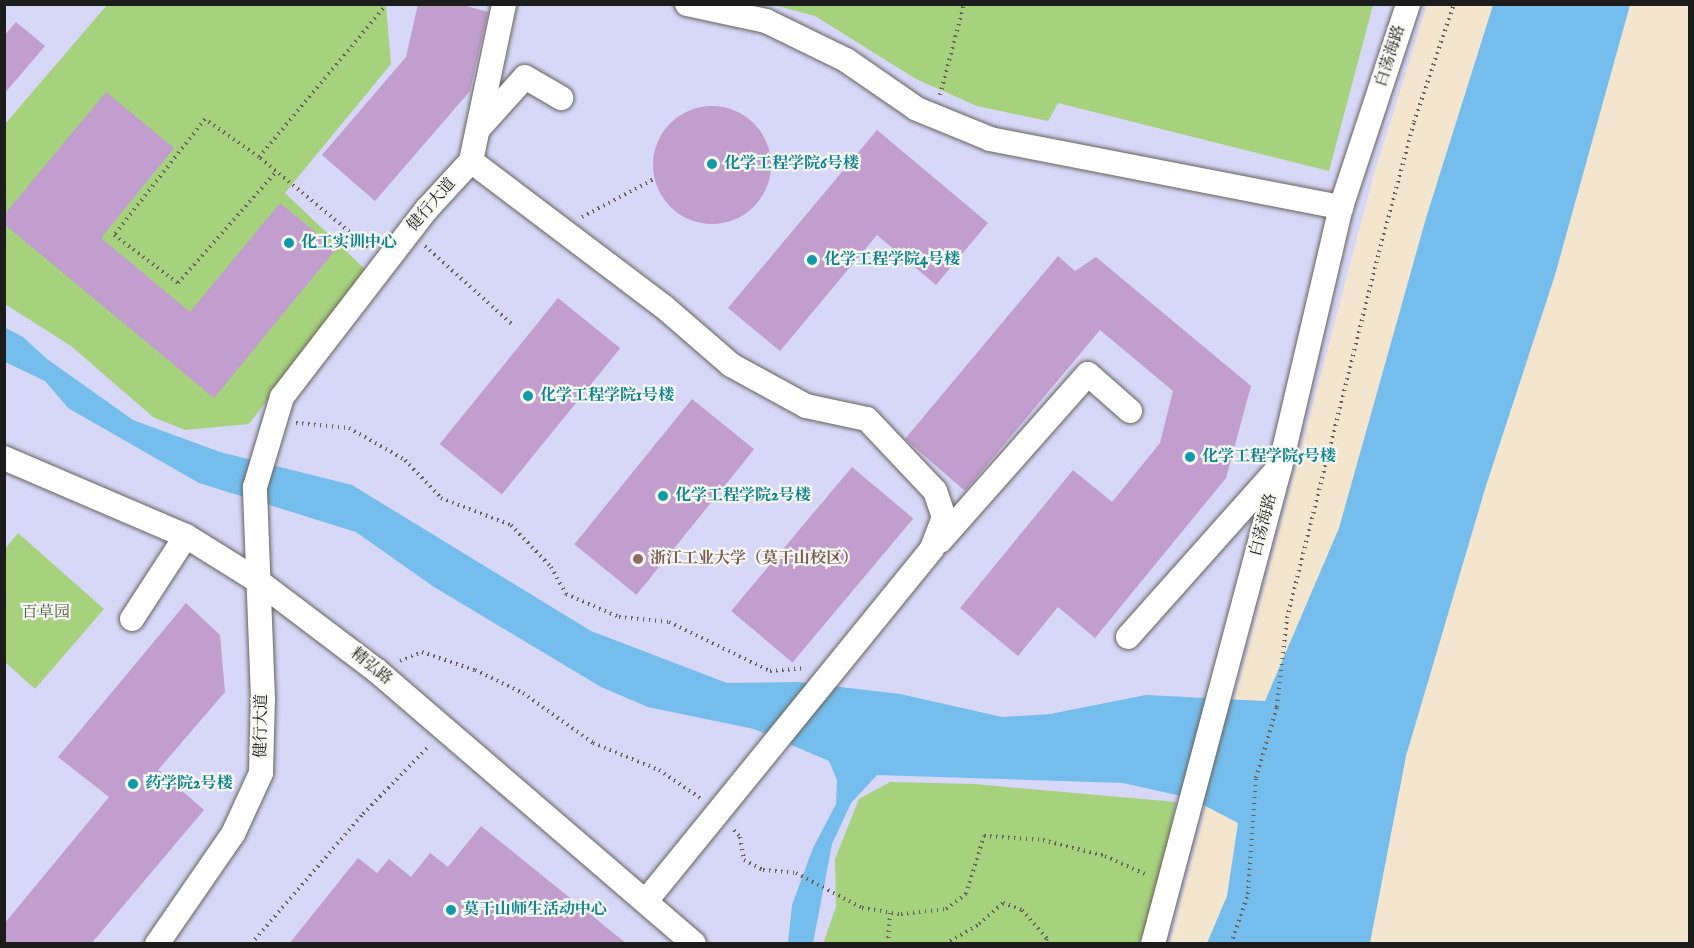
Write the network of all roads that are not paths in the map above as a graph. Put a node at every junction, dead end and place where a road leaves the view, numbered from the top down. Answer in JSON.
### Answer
{"nodes":[{"id":1,"x":504,"y":4,"type":"edge"},
{"id":2,"x":687,"y":4,"type":"edge"},
{"id":3,"x":1408,"y":4,"type":"edge"},
{"id":4,"x":561,"y":98,"type":"dead end"},
{"id":5,"x":480,"y":127,"type":"junction"},
{"id":6,"x":471,"y":160,"type":"junction"},
{"id":7,"x":1341,"y":207,"type":"junction"},
{"id":8,"x":1130,"y":411,"type":"dead end"},
{"id":9,"x":4,"y":458,"type":"edge"},
{"id":10,"x":1280,"y":467,"type":"junction"},
{"id":11,"x":186,"y":536,"type":"junction"},
{"id":12,"x":932,"y":549,"type":"junction"},
{"id":13,"x":258,"y":581,"type":"junction"},
{"id":14,"x":132,"y":619,"type":"dead end"},
{"id":15,"x":1128,"y":637,"type":"dead end"},
{"id":16,"x":646,"y":901,"type":"junction"},
{"id":17,"x":157,"y":944,"type":"edge"},
{"id":18,"x":694,"y":944,"type":"edge"},
{"id":19,"x":1153,"y":944,"type":"edge"}],
"edges":[{"from":1,"to":5,"type":"street","name":"健行大道"},
{"from":2,"to":7,"type":"street"},
{"from":3,"to":7,"type":"street","name":"白荡海路"},
{"from":4,"to":5,"type":"street"},
{"from":5,"to":6,"type":"street","name":"健行大道"},
{"from":6,"to":12,"type":"street"},
{"from":6,"to":13,"type":"street","name":"健行大道"},
{"from":7,"to":10,"type":"street","name":"白荡海路"},
{"from":8,"to":12,"type":"street"},
{"from":9,"to":11,"type":"street","name":"精弘路"},
{"from":10,"to":15,"type":"street"},
{"from":10,"to":19,"type":"street","name":"白荡海路"},
{"from":11,"to":13,"type":"street","name":"精弘路"},
{"from":11,"to":14,"type":"street"},
{"from":12,"to":16,"type":"street"},
{"from":13,"to":16,"type":"street","name":"精弘路"},
{"from":13,"to":17,"type":"street","name":"健行大道"},
{"from":16,"to":18,"type":"street","name":"精弘路"}]}
